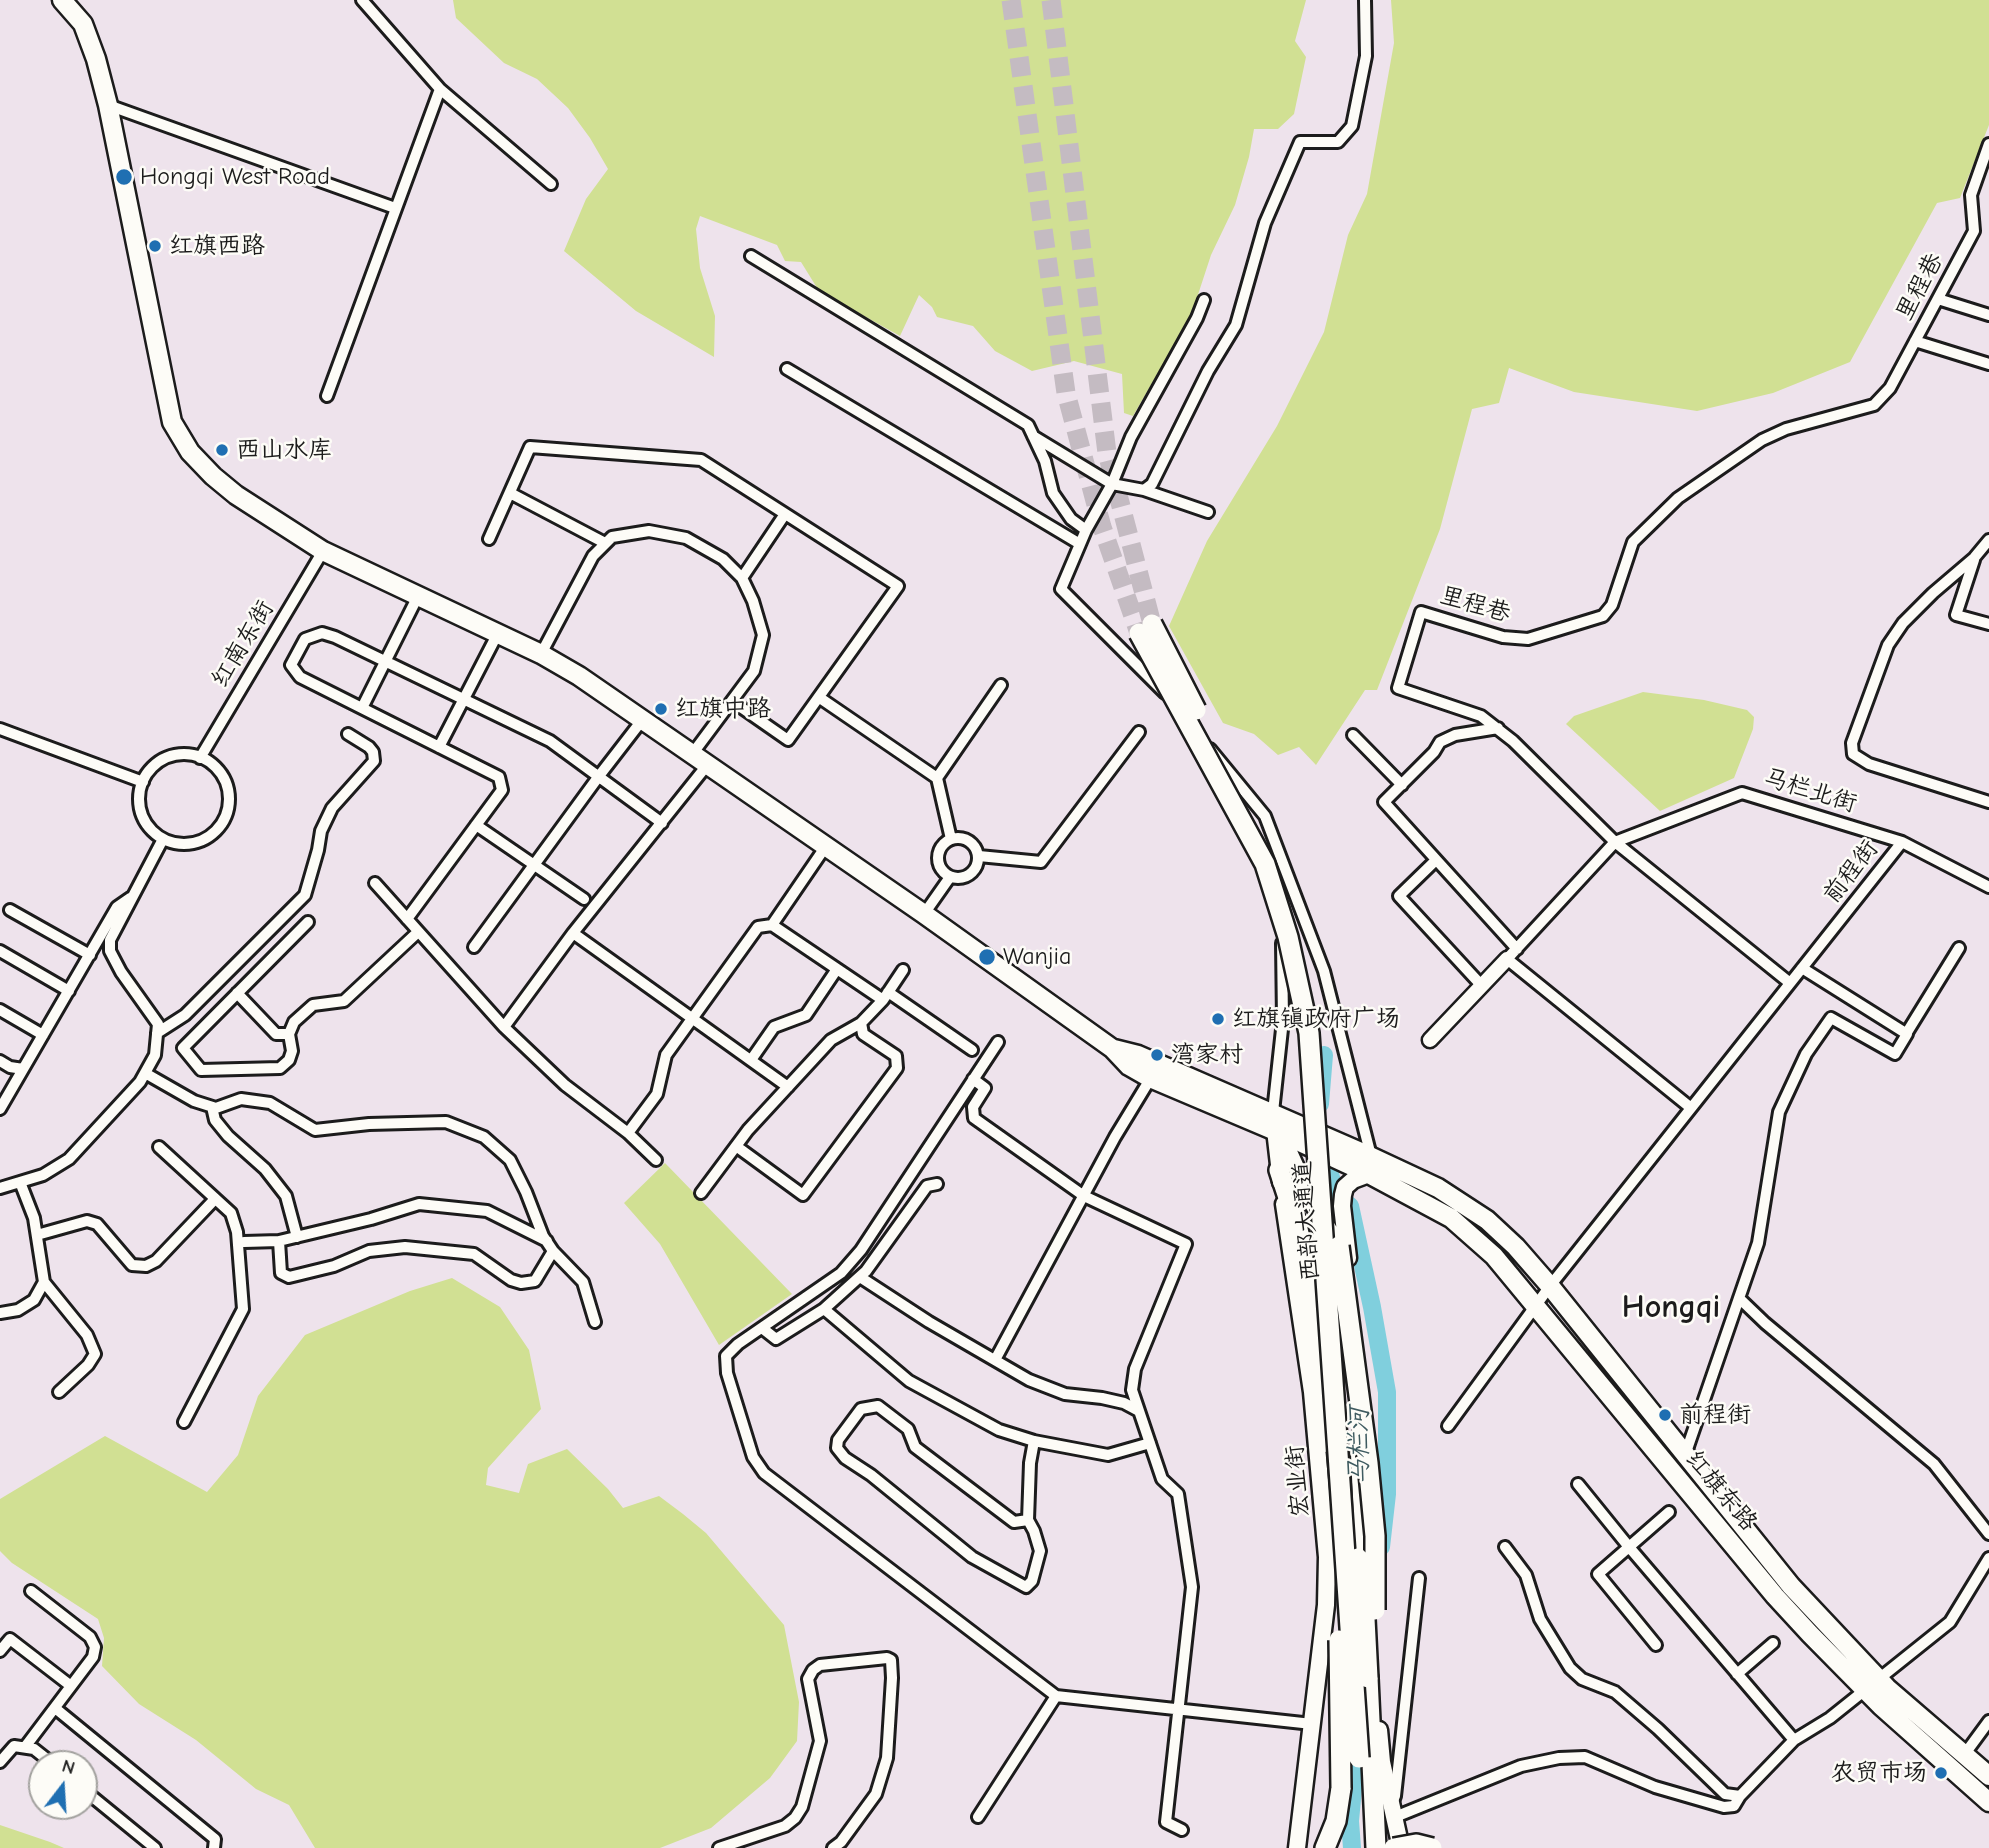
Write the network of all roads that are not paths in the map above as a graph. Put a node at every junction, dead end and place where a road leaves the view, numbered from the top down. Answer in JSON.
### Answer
{"nodes":[{"id":1,"x":62,"y":0,"type":"edge"},
{"id":2,"x":362,"y":0,"type":"edge"},
{"id":3,"x":1365,"y":0,"type":"edge"},
{"id":4,"x":440,"y":89,"type":"junction"},
{"id":5,"x":108,"y":106,"type":"junction"},
{"id":6,"x":1989,"y":144,"type":"edge"},
{"id":7,"x":551,"y":184,"type":"dead end"},
{"id":8,"x":395,"y":208,"type":"junction"},
{"id":9,"x":751,"y":256,"type":"dead end"},
{"id":10,"x":1938,"y":299,"type":"junction"},
{"id":11,"x":1204,"y":300,"type":"dead end"},
{"id":12,"x":1989,"y":315,"type":"edge"},
{"id":13,"x":1915,"y":341,"type":"junction"},
{"id":14,"x":1989,"y":364,"type":"edge"},
{"id":15,"x":787,"y":369,"type":"dead end"},
{"id":16,"x":327,"y":396,"type":"dead end"},
{"id":17,"x":1033,"y":436,"type":"junction"},
{"id":18,"x":1112,"y":484,"type":"junction"},
{"id":19,"x":1144,"y":490,"type":"junction"},
{"id":20,"x":510,"y":494,"type":"junction"},
{"id":21,"x":1208,"y":512,"type":"dead end"},
{"id":22,"x":785,"y":514,"type":"junction"},
{"id":23,"x":1086,"y":530,"type":"junction"},
{"id":24,"x":489,"y":539,"type":"dead end"},
{"id":25,"x":1989,"y":540,"type":"edge"},
{"id":26,"x":606,"y":543,"type":"junction"},
{"id":27,"x":1080,"y":544,"type":"junction"},
{"id":28,"x":323,"y":551,"type":"junction"},
{"id":29,"x":1974,"y":558,"type":"junction"},
{"id":30,"x":741,"y":578,"type":"junction"},
{"id":31,"x":418,"y":596,"type":"junction"},
{"id":32,"x":1989,"y":624,"type":"edge"},
{"id":33,"x":498,"y":634,"type":"junction"},
{"id":34,"x":541,"y":654,"type":"junction"},
{"id":35,"x":386,"y":662,"type":"junction"},
{"id":36,"x":1002,"y":685,"type":"dead end"},
{"id":37,"x":820,"y":698,"type":"junction"},
{"id":38,"x":464,"y":699,"type":"junction"},
{"id":39,"x":732,"y":701,"type":"junction"},
{"id":40,"x":362,"y":708,"type":"junction"},
{"id":41,"x":643,"y":719,"type":"junction"},
{"id":42,"x":0,"y":729,"type":"edge"},
{"id":43,"x":1498,"y":729,"type":"junction"},
{"id":44,"x":1139,"y":732,"type":"dead end"},
{"id":45,"x":348,"y":734,"type":"dead end"},
{"id":46,"x":1353,"y":735,"type":"dead end"},
{"id":47,"x":439,"y":747,"type":"junction"},
{"id":48,"x":693,"y":753,"type":"junction"},
{"id":49,"x":200,"y":758,"type":"junction"},
{"id":50,"x":708,"y":764,"type":"junction"},
{"id":51,"x":598,"y":776,"type":"junction"},
{"id":52,"x":937,"y":778,"type":"junction"},
{"id":53,"x":143,"y":782,"type":"junction"},
{"id":54,"x":1402,"y":785,"type":"junction"},
{"id":55,"x":1989,"y":802,"type":"edge"},
{"id":56,"x":662,"y":823,"type":"junction"},
{"id":57,"x":476,"y":825,"type":"junction"},
{"id":58,"x":163,"y":839,"type":"junction"},
{"id":59,"x":951,"y":839,"type":"junction"},
{"id":60,"x":1615,"y":842,"type":"junction"},
{"id":61,"x":1902,"y":842,"type":"junction"},
{"id":62,"x":826,"y":846,"type":"junction"},
{"id":63,"x":979,"y":856,"type":"junction"},
{"id":64,"x":1282,"y":859,"type":"junction"},
{"id":65,"x":1436,"y":860,"type":"junction"},
{"id":66,"x":534,"y":865,"type":"junction"},
{"id":67,"x":950,"y":877,"type":"junction"},
{"id":68,"x":375,"y":883,"type":"dead end"},
{"id":69,"x":1988,"y":883,"type":"edge"},
{"id":70,"x":133,"y":897,"type":"junction"},
{"id":71,"x":584,"y":900,"type":"dead end"},
{"id":72,"x":10,"y":910,"type":"dead end"},
{"id":73,"x":924,"y":915,"type":"junction"},
{"id":74,"x":407,"y":919,"type":"junction"},
{"id":75,"x":308,"y":922,"type":"dead end"},
{"id":76,"x":772,"y":925,"type":"junction"},
{"id":77,"x":418,"y":932,"type":"junction"},
{"id":78,"x":573,"y":933,"type":"junction"},
{"id":79,"x":474,"y":947,"type":"dead end"},
{"id":80,"x":1959,"y":948,"type":"dead end"},
{"id":81,"x":0,"y":951,"type":"edge"},
{"id":82,"x":1512,"y":954,"type":"junction"},
{"id":83,"x":90,"y":955,"type":"junction"},
{"id":84,"x":1802,"y":968,"type":"junction"},
{"id":85,"x":837,"y":970,"type":"junction"},
{"id":86,"x":902,"y":970,"type":"dead end"},
{"id":87,"x":1790,"y":983,"type":"junction"},
{"id":88,"x":1482,"y":986,"type":"junction"},
{"id":89,"x":69,"y":991,"type":"junction"},
{"id":90,"x":237,"y":993,"type":"junction"},
{"id":91,"x":885,"y":996,"type":"junction"},
{"id":92,"x":0,"y":1010,"type":"edge"},
{"id":93,"x":692,"y":1018,"type":"junction"},
{"id":94,"x":861,"y":1024,"type":"junction"},
{"id":95,"x":504,"y":1027,"type":"junction"},
{"id":96,"x":157,"y":1033,"type":"junction"},
{"id":97,"x":289,"y":1034,"type":"junction"},
{"id":98,"x":1906,"y":1034,"type":"junction"},
{"id":99,"x":43,"y":1035,"type":"junction"},
{"id":100,"x":1430,"y":1040,"type":"dead end"},
{"id":101,"x":998,"y":1042,"type":"dead end"},
{"id":102,"x":972,"y":1050,"type":"dead end"},
{"id":103,"x":751,"y":1060,"type":"junction"},
{"id":104,"x":0,"y":1061,"type":"edge"},
{"id":105,"x":23,"y":1069,"type":"junction"},
{"id":106,"x":1155,"y":1071,"type":"junction"},
{"id":107,"x":145,"y":1073,"type":"junction"},
{"id":108,"x":973,"y":1079,"type":"junction"},
{"id":109,"x":788,"y":1087,"type":"junction"},
{"id":110,"x":212,"y":1107,"type":"junction"},
{"id":111,"x":1691,"y":1108,"type":"junction"},
{"id":112,"x":0,"y":1109,"type":"edge"},
{"id":113,"x":1280,"y":1126,"type":"junction"},
{"id":114,"x":628,"y":1133,"type":"junction"},
{"id":115,"x":736,"y":1146,"type":"junction"},
{"id":116,"x":159,"y":1147,"type":"dead end"},
{"id":117,"x":656,"y":1160,"type":"dead end"},
{"id":118,"x":1368,"y":1161,"type":"junction"},
{"id":119,"x":1279,"y":1170,"type":"junction"},
{"id":120,"x":20,"y":1182,"type":"junction"},
{"id":121,"x":937,"y":1185,"type":"dead end"},
{"id":122,"x":0,"y":1188,"type":"edge"},
{"id":123,"x":701,"y":1193,"type":"dead end"},
{"id":124,"x":1084,"y":1196,"type":"junction"},
{"id":125,"x":215,"y":1199,"type":"junction"},
{"id":126,"x":37,"y":1235,"type":"junction"},
{"id":127,"x":297,"y":1237,"type":"junction"},
{"id":128,"x":279,"y":1241,"type":"junction"},
{"id":129,"x":244,"y":1242,"type":"dead end"},
{"id":130,"x":550,"y":1246,"type":"junction"},
{"id":131,"x":1343,"y":1254,"type":"junction"},
{"id":132,"x":860,"y":1277,"type":"junction"},
{"id":133,"x":44,"y":1282,"type":"junction"},
{"id":134,"x":1550,"y":1286,"type":"junction"},
{"id":135,"x":1739,"y":1298,"type":"junction"},
{"id":136,"x":1535,"y":1307,"type":"junction"},
{"id":137,"x":824,"y":1310,"type":"junction"},
{"id":138,"x":0,"y":1313,"type":"edge"},
{"id":139,"x":595,"y":1322,"type":"dead end"},
{"id":140,"x":762,"y":1328,"type":"junction"},
{"id":141,"x":995,"y":1360,"type":"junction"},
{"id":142,"x":59,"y":1392,"type":"dead end"},
{"id":143,"x":1139,"y":1411,"type":"junction"},
{"id":144,"x":184,"y":1422,"type":"dead end"},
{"id":145,"x":1448,"y":1426,"type":"dead end"},
{"id":146,"x":1034,"y":1441,"type":"junction"},
{"id":147,"x":1150,"y":1443,"type":"junction"},
{"id":148,"x":1685,"y":1455,"type":"junction"},
{"id":149,"x":1577,"y":1484,"type":"dead end"},
{"id":150,"x":1342,"y":1500,"type":"junction"},
{"id":151,"x":1669,"y":1512,"type":"dead end"},
{"id":152,"x":1028,"y":1520,"type":"junction"},
{"id":153,"x":1989,"y":1534,"type":"edge"},
{"id":154,"x":1346,"y":1545,"type":"junction"},
{"id":155,"x":1505,"y":1547,"type":"dead end"},
{"id":156,"x":1629,"y":1547,"type":"junction"},
{"id":157,"x":1989,"y":1558,"type":"edge"},
{"id":158,"x":1419,"y":1578,"type":"dead end"},
{"id":159,"x":31,"y":1591,"type":"dead end"},
{"id":160,"x":1326,"y":1605,"type":"junction"},
{"id":161,"x":1368,"y":1614,"type":"junction"},
{"id":162,"x":1773,"y":1643,"type":"dead end"},
{"id":163,"x":1656,"y":1645,"type":"dead end"},
{"id":164,"x":0,"y":1651,"type":"edge"},
{"id":165,"x":1737,"y":1674,"type":"junction"},
{"id":166,"x":1872,"y":1685,"type":"junction"},
{"id":167,"x":71,"y":1686,"type":"junction"},
{"id":168,"x":1056,"y":1696,"type":"junction"},
{"id":169,"x":55,"y":1708,"type":"junction"},
{"id":170,"x":1177,"y":1709,"type":"junction"},
{"id":171,"x":1989,"y":1721,"type":"edge"},
{"id":172,"x":1312,"y":1724,"type":"junction"},
{"id":173,"x":1370,"y":1726,"type":"junction"},
{"id":174,"x":1794,"y":1740,"type":"junction"},
{"id":175,"x":25,"y":1748,"type":"junction"},
{"id":176,"x":35,"y":1750,"type":"edge"},
{"id":177,"x":1964,"y":1755,"type":"junction"},
{"id":178,"x":0,"y":1762,"type":"edge"},
{"id":179,"x":1989,"y":1776,"type":"edge"},
{"id":180,"x":1740,"y":1796,"type":"junction"},
{"id":181,"x":98,"y":1801,"type":"edge"},
{"id":182,"x":1989,"y":1802,"type":"edge"},
{"id":183,"x":1392,"y":1804,"type":"junction"},
{"id":184,"x":978,"y":1817,"type":"dead end"},
{"id":185,"x":1182,"y":1830,"type":"dead end"},
{"id":186,"x":841,"y":1846,"type":"edge"},
{"id":187,"x":155,"y":1848,"type":"edge"},
{"id":188,"x":214,"y":1848,"type":"edge"},
{"id":189,"x":719,"y":1848,"type":"edge"},
{"id":190,"x":1297,"y":1848,"type":"edge"},
{"id":191,"x":1325,"y":1848,"type":"edge"},
{"id":192,"x":1364,"y":1848,"type":"edge"},
{"id":193,"x":1376,"y":1848,"type":"edge"},
{"id":194,"x":1394,"y":1848,"type":"edge"},
{"id":195,"x":1401,"y":1848,"type":"edge"},
{"id":196,"x":1432,"y":1848,"type":"edge"}],
"edges":[{"from":1,"to":5,"type":"main road"},
{"from":2,"to":4,"type":"street"},
{"from":3,"to":19,"type":"street"},
{"from":4,"to":7,"type":"street"},
{"from":4,"to":8,"type":"street"},
{"from":5,"to":8,"type":"street"},
{"from":5,"to":28,"type":"main road"},
{"from":6,"to":10,"type":"street","name":"里程巷"},
{"from":8,"to":16,"type":"street"},
{"from":9,"to":17,"type":"street"},
{"from":10,"to":12,"type":"street"},
{"from":10,"to":13,"type":"street","name":"里程巷"},
{"from":11,"to":18,"type":"street"},
{"from":13,"to":14,"type":"street"},
{"from":13,"to":43,"type":"street","name":"里程巷"},
{"from":15,"to":27,"type":"street"},
{"from":17,"to":18,"type":"street"},
{"from":17,"to":23,"type":"street"},
{"from":18,"to":19,"type":"street"},
{"from":18,"to":23,"type":"street"},
{"from":19,"to":21,"type":"street"},
{"from":20,"to":22,"type":"street"},
{"from":20,"to":24,"type":"street"},
{"from":20,"to":26,"type":"street"},
{"from":22,"to":30,"type":"street"},
{"from":22,"to":37,"type":"street"},
{"from":23,"to":27,"type":"street"},
{"from":25,"to":29,"type":"street"},
{"from":26,"to":30,"type":"street"},
{"from":26,"to":34,"type":"street"},
{"from":27,"to":64,"type":"street"},
{"from":28,"to":31,"type":"main road"},
{"from":28,"to":49,"type":"street","name":"红南东街"},
{"from":29,"to":32,"type":"street"},
{"from":29,"to":55,"type":"street"},
{"from":30,"to":39,"type":"street"},
{"from":31,"to":33,"type":"main road"},
{"from":31,"to":35,"type":"street"},
{"from":33,"to":34,"type":"main road"},
{"from":33,"to":38,"type":"street"},
{"from":34,"to":41,"type":"main road"},
{"from":35,"to":38,"type":"street"},
{"from":35,"to":40,"type":"street"},
{"from":35,"to":40,"type":"street"},
{"from":36,"to":52,"type":"street"},
{"from":37,"to":39,"type":"street"},
{"from":37,"to":52,"type":"street"},
{"from":38,"to":47,"type":"street"},
{"from":38,"to":51,"type":"street"},
{"from":39,"to":48,"type":"street"},
{"from":40,"to":47,"type":"street"},
{"from":41,"to":48,"type":"main road"},
{"from":41,"to":51,"type":"street"},
{"from":42,"to":53,"type":"street"},
{"from":43,"to":54,"type":"street"},
{"from":43,"to":60,"type":"street","name":"里程巷"},
{"from":44,"to":63,"type":"street"},
{"from":45,"to":96,"type":"street"},
{"from":46,"to":54,"type":"street"},
{"from":47,"to":57,"type":"street"},
{"from":48,"to":50,"type":"main road"},
{"from":49,"to":53,"type":"street"},
{"from":49,"to":58,"type":"street"},
{"from":50,"to":56,"type":"street"},
{"from":50,"to":62,"type":"main road"},
{"from":51,"to":56,"type":"street"},
{"from":51,"to":66,"type":"street"},
{"from":52,"to":59,"type":"street"},
{"from":53,"to":58,"type":"street"},
{"from":54,"to":65,"type":"street"},
{"from":56,"to":78,"type":"street"},
{"from":57,"to":66,"type":"street"},
{"from":57,"to":74,"type":"street"},
{"from":58,"to":70,"type":"street"},
{"from":59,"to":63,"type":"street"},
{"from":59,"to":67,"type":"street"},
{"from":60,"to":61,"type":"street","name":"马栏北街"},
{"from":60,"to":82,"type":"street"},
{"from":60,"to":87,"type":"street","name":"里程巷"},
{"from":61,"to":69,"type":"street","name":"马栏北街"},
{"from":61,"to":84,"type":"street","name":"前程街"},
{"from":62,"to":73,"type":"main road"},
{"from":62,"to":76,"type":"street"},
{"from":63,"to":67,"type":"street"},
{"from":64,"to":113,"type":"street"},
{"from":64,"to":118,"type":"street"},
{"from":65,"to":82,"type":"street"},
{"from":65,"to":88,"type":"street"},
{"from":66,"to":71,"type":"street"},
{"from":66,"to":79,"type":"street"},
{"from":67,"to":73,"type":"street"},
{"from":68,"to":74,"type":"street"},
{"from":70,"to":83,"type":"street"},
{"from":70,"to":96,"type":"street"},
{"from":72,"to":83,"type":"street"},
{"from":73,"to":106,"type":"main road"},
{"from":74,"to":77,"type":"street"},
{"from":75,"to":90,"type":"street"},
{"from":76,"to":85,"type":"street"},
{"from":76,"to":93,"type":"street"},
{"from":77,"to":95,"type":"street"},
{"from":77,"to":97,"type":"street"},
{"from":78,"to":93,"type":"street"},
{"from":78,"to":95,"type":"street"},
{"from":80,"to":98,"type":"street"},
{"from":81,"to":89,"type":"street"},
{"from":82,"to":88,"type":"street"},
{"from":82,"to":111,"type":"street"},
{"from":83,"to":89,"type":"street"},
{"from":84,"to":87,"type":"street","name":"前程街"},
{"from":84,"to":98,"type":"street"},
{"from":85,"to":91,"type":"street"},
{"from":85,"to":103,"type":"street"},
{"from":86,"to":91,"type":"street"},
{"from":87,"to":111,"type":"street","name":"前程街"},
{"from":88,"to":100,"type":"street"},
{"from":89,"to":99,"type":"street"},
{"from":90,"to":97,"type":"street"},
{"from":90,"to":97,"type":"street"},
{"from":91,"to":94,"type":"street"},
{"from":91,"to":102,"type":"street"},
{"from":92,"to":99,"type":"street"},
{"from":93,"to":103,"type":"street"},
{"from":93,"to":114,"type":"street"},
{"from":94,"to":109,"type":"street"},
{"from":94,"to":115,"type":"street"},
{"from":95,"to":114,"type":"street"},
{"from":96,"to":107,"type":"street"},
{"from":98,"to":135,"type":"street"},
{"from":99,"to":105,"type":"street"},
{"from":101,"to":108,"type":"street"},
{"from":103,"to":109,"type":"street"},
{"from":104,"to":105,"type":"street"},
{"from":105,"to":112,"type":"street"},
{"from":106,"to":113,"type":"main road"},
{"from":106,"to":124,"type":"street"},
{"from":107,"to":110,"type":"street"},
{"from":107,"to":120,"type":"street"},
{"from":108,"to":124,"type":"street"},
{"from":108,"to":140,"type":"street"},
{"from":109,"to":115,"type":"street"},
{"from":110,"to":127,"type":"street"},
{"from":110,"to":130,"type":"street"},
{"from":111,"to":134,"type":"street","name":"前程街"},
{"from":113,"to":118,"type":"main road","name":"红旗东路"},
{"from":113,"to":119,"type":"main road","name":"宏业街"},
{"from":113,"to":131,"type":"main road","bridge":true},
{"from":114,"to":117,"type":"street"},
{"from":115,"to":123,"type":"street"},
{"from":116,"to":125,"type":"street"},
{"from":118,"to":131,"type":"main road"},
{"from":118,"to":134,"type":"main road","name":"红旗东路"},
{"from":118,"to":136,"type":"main road","name":"红旗东路"},
{"from":119,"to":150,"type":"highway","bridge":true},
{"from":119,"to":160,"type":"main road","name":"宏业街"},
{"from":120,"to":122,"type":"street"},
{"from":120,"to":126,"type":"street"},
{"from":121,"to":132,"type":"street"},
{"from":124,"to":141,"type":"street"},
{"from":124,"to":143,"type":"street"},
{"from":125,"to":126,"type":"street"},
{"from":125,"to":144,"type":"street"},
{"from":126,"to":133,"type":"street"},
{"from":127,"to":128,"type":"street"},
{"from":127,"to":130,"type":"street"},
{"from":128,"to":129,"type":"street"},
{"from":128,"to":130,"type":"street"},
{"from":130,"to":139,"type":"street"},
{"from":131,"to":161,"type":"main road"},
{"from":131,"to":173,"type":"highway","bridge":true},
{"from":132,"to":137,"type":"street"},
{"from":132,"to":141,"type":"street"},
{"from":133,"to":138,"type":"street"},
{"from":133,"to":142,"type":"street"},
{"from":134,"to":136,"type":"street","name":"前程街"},
{"from":134,"to":148,"type":"main road","name":"红旗东路"},
{"from":135,"to":148,"type":"street"},
{"from":135,"to":153,"type":"street"},
{"from":136,"to":145,"type":"street","name":"前程街"},
{"from":136,"to":166,"type":"main road","name":"红旗东路"},
{"from":137,"to":140,"type":"street"},
{"from":137,"to":146,"type":"street"},
{"from":140,"to":168,"type":"street"},
{"from":141,"to":143,"type":"street"},
{"from":143,"to":147,"type":"street"},
{"from":146,"to":147,"type":"street"},
{"from":146,"to":152,"type":"street"},
{"from":147,"to":170,"type":"street"},
{"from":148,"to":166,"type":"main road","name":"红旗东路"},
{"from":149,"to":156,"type":"street"},
{"from":150,"to":154,"type":"highway","name":"西部大通道","bridge":true},
{"from":150,"to":173,"type":"highway","name":"西部大通道","bridge":true},
{"from":151,"to":156,"type":"street"},
{"from":152,"to":152,"type":"street"},
{"from":154,"to":191,"type":"highway","bridge":true},
{"from":154,"to":192,"type":"highway","name":"西部大通道","bridge":true},
{"from":155,"to":180,"type":"street"},
{"from":156,"to":163,"type":"street"},
{"from":156,"to":165,"type":"street"},
{"from":157,"to":166,"type":"street"},
{"from":158,"to":183,"type":"street"},
{"from":159,"to":167,"type":"street"},
{"from":160,"to":161,"type":"main road"},
{"from":160,"to":172,"type":"main road","name":"宏业街"},
{"from":161,"to":183,"type":"main road","bridge":true},
{"from":162,"to":165,"type":"street"},
{"from":164,"to":167,"type":"street"},
{"from":165,"to":174,"type":"street"},
{"from":166,"to":174,"type":"street"},
{"from":166,"to":177,"type":"main road","name":"红旗东路"},
{"from":166,"to":182,"type":"main road","name":"红旗东路"},
{"from":167,"to":169,"type":"street"},
{"from":168,"to":170,"type":"street"},
{"from":168,"to":184,"type":"street"},
{"from":169,"to":175,"type":"street"},
{"from":169,"to":188,"type":"street"},
{"from":170,"to":172,"type":"street"},
{"from":170,"to":185,"type":"street"},
{"from":171,"to":177,"type":"street"},
{"from":172,"to":190,"type":"main road","name":"宏业街"},
{"from":173,"to":193,"type":"highway","name":"西部大通道"},
{"from":174,"to":180,"type":"street"},
{"from":175,"to":176,"type":"street"},
{"from":175,"to":178,"type":"street"},
{"from":177,"to":179,"type":"main road","name":"红旗东路"},
{"from":180,"to":183,"type":"street"},
{"from":181,"to":187,"type":"street"},
{"from":183,"to":195,"type":"main road"},
{"from":186,"to":189,"type":"street"},
{"from":194,"to":196,"type":"highway","bridge":true}]}
